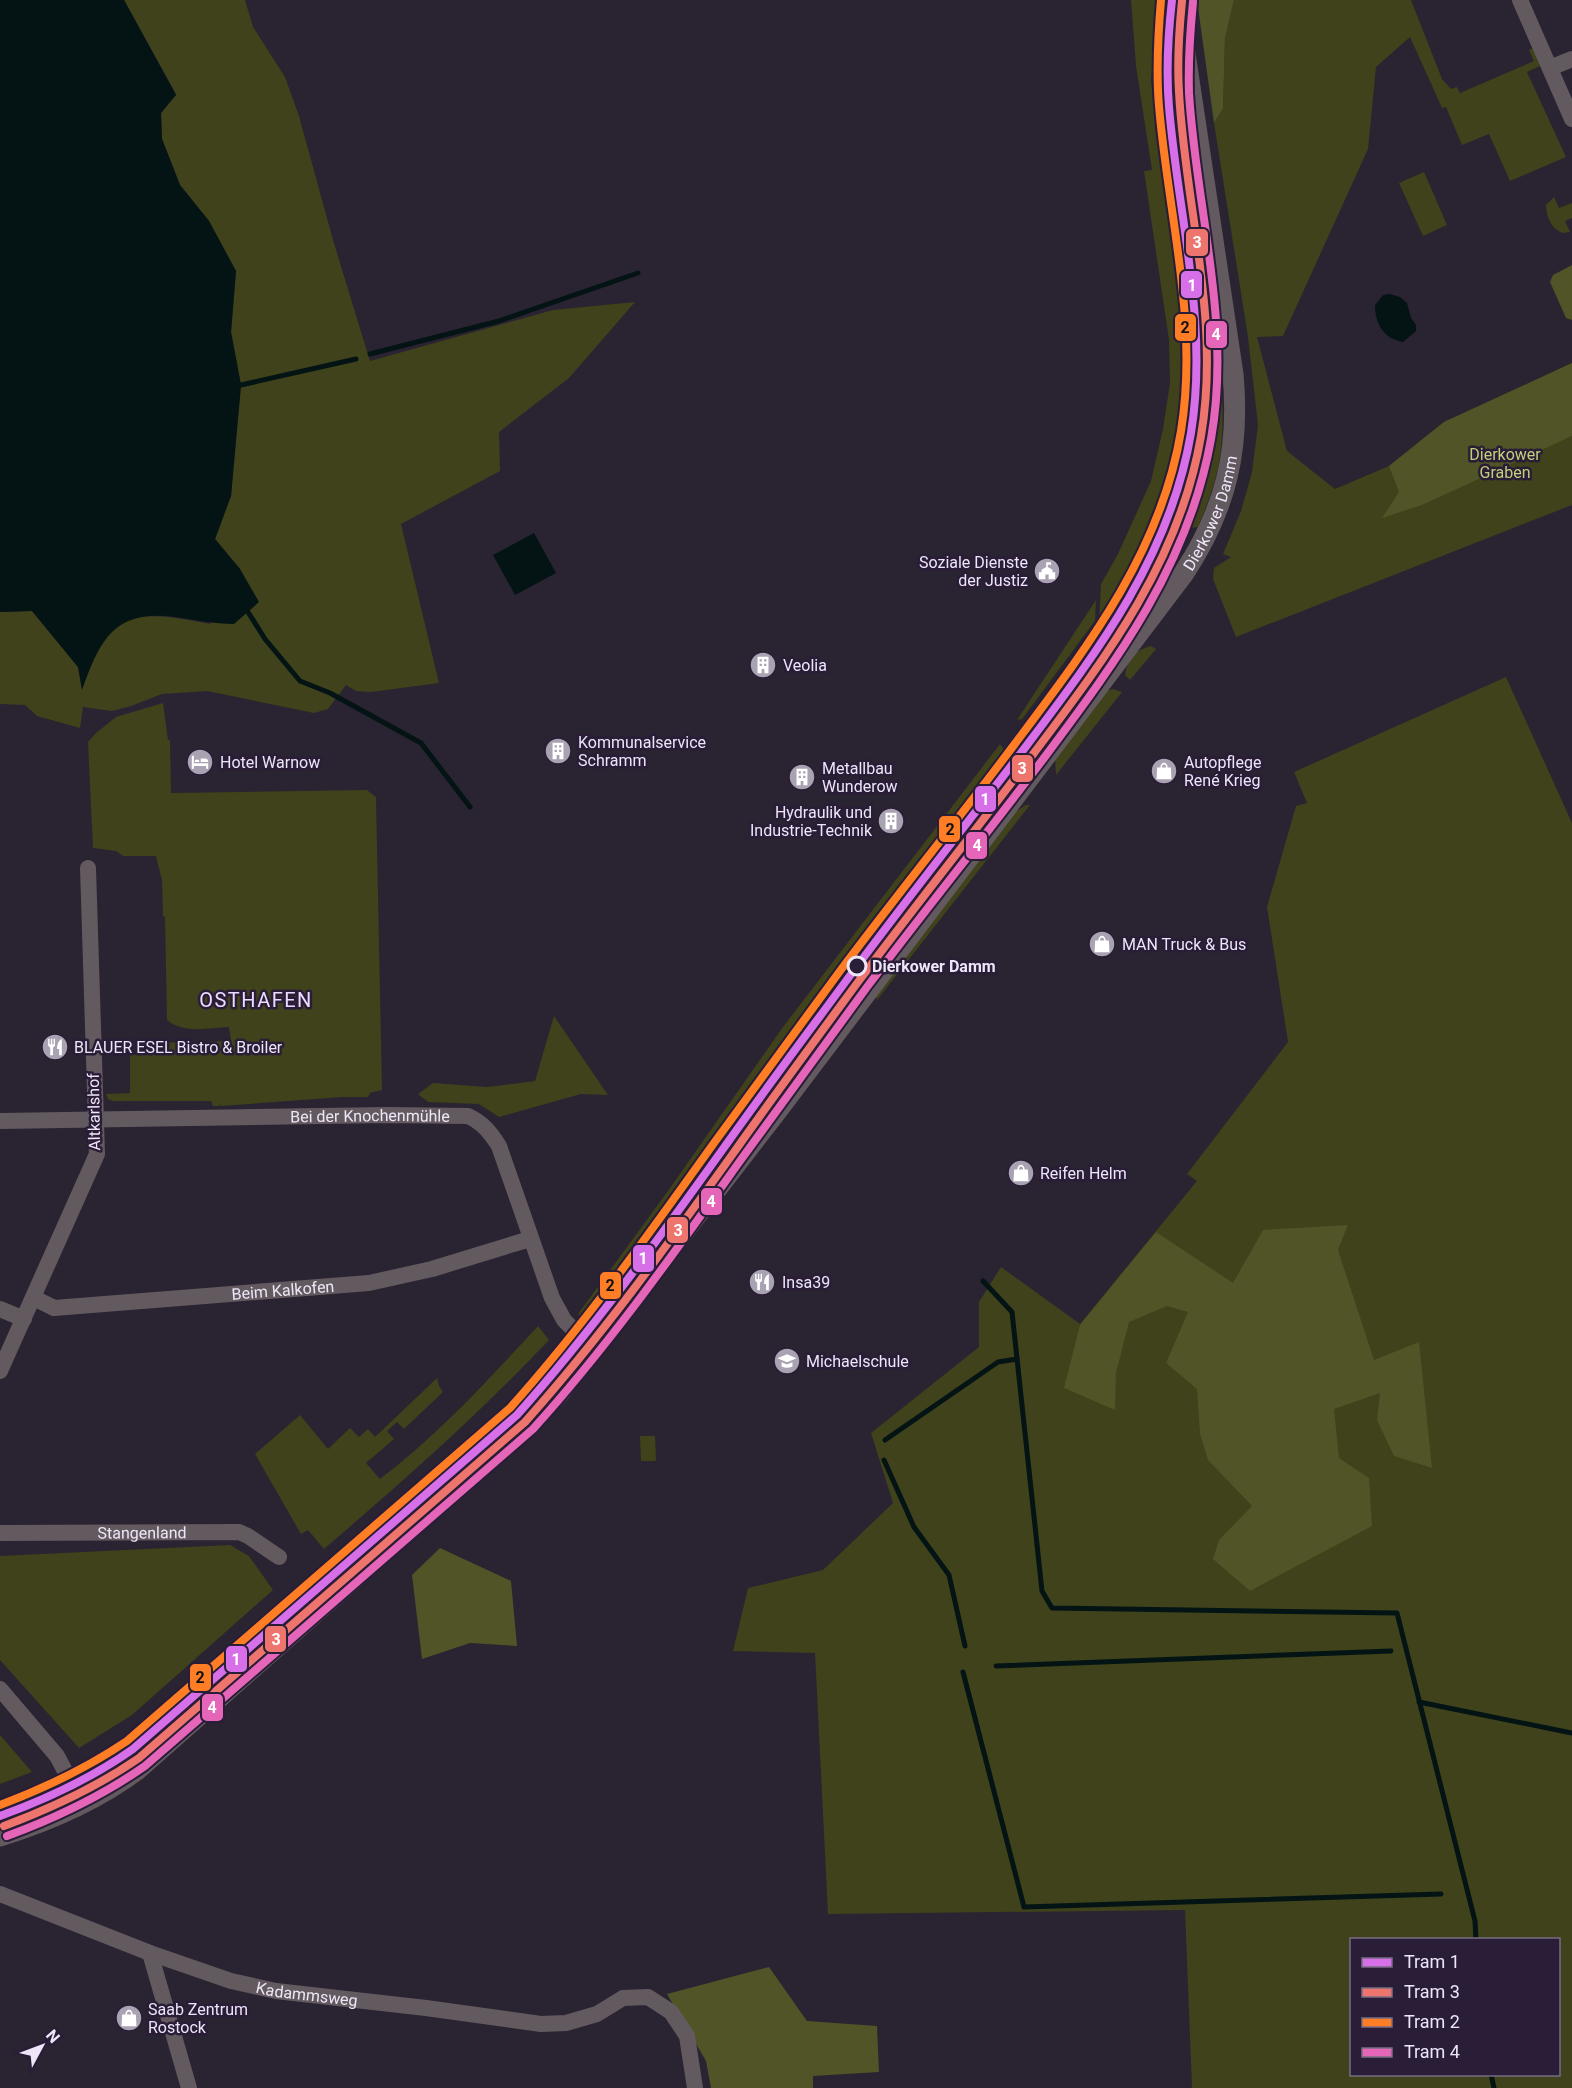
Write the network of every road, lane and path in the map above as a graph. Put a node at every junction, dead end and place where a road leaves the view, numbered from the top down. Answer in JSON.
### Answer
{"nodes":[{"id":1,"x":1178,"y":0,"type":"edge"},
{"id":2,"x":1520,"y":0,"type":"edge"},
{"id":3,"x":1572,"y":59,"type":"edge"},
{"id":4,"x":1550,"y":68,"type":"junction"},
{"id":5,"x":1572,"y":119,"type":"edge"},
{"id":6,"x":88,"y":868,"type":"dead end"},
{"id":7,"x":95,"y":1119,"type":"junction"},
{"id":8,"x":0,"y":1121,"type":"edge"},
{"id":9,"x":530,"y":1239,"type":"junction"},
{"id":10,"x":34,"y":1298,"type":"junction"},
{"id":11,"x":0,"y":1309,"type":"edge"},
{"id":12,"x":24,"y":1319,"type":"junction"},
{"id":13,"x":593,"y":1350,"type":"junction"},
{"id":14,"x":0,"y":1371,"type":"edge"},
{"id":15,"x":0,"y":1533,"type":"edge"},
{"id":16,"x":279,"y":1557,"type":"dead end"},
{"id":17,"x":0,"y":1689,"type":"edge"},
{"id":18,"x":82,"y":1803,"type":"junction"},
{"id":19,"x":0,"y":1836,"type":"edge"},
{"id":20,"x":0,"y":1894,"type":"edge"},
{"id":21,"x":141,"y":1950,"type":"junction"},
{"id":22,"x":189,"y":2088,"type":"edge"},
{"id":23,"x":694,"y":2088,"type":"edge"}],
"edges":[{"from":1,"to":13,"type":"street","name":"Dierkower Damm"},
{"from":2,"to":4,"type":"street"},
{"from":3,"to":4,"type":"street"},
{"from":4,"to":5,"type":"street"},
{"from":6,"to":7,"type":"street","name":"Altkarlshof"},
{"from":7,"to":8,"type":"street","name":"Bei der Knochenmühle"},
{"from":7,"to":9,"type":"street","name":"Bei der Knochenmühle"},
{"from":7,"to":10,"type":"street","name":"Altkarlshof"},
{"from":9,"to":10,"type":"street","name":"Beim Kalkofen"},
{"from":9,"to":13,"type":"street","name":"Bei der Knochenmühle"},
{"from":10,"to":12,"type":"street","name":"Altkarlshof"},
{"from":11,"to":12,"type":"street"},
{"from":12,"to":14,"type":"street","name":"Altkarlshof"},
{"from":13,"to":18,"type":"street","name":"Dierkower Damm"},
{"from":15,"to":16,"type":"street","name":"Stangenland"},
{"from":17,"to":18,"type":"street"},
{"from":18,"to":19,"type":"street","name":"Dierkower Damm"},
{"from":20,"to":21,"type":"street","name":"Kadammsweg"},
{"from":21,"to":22,"type":"street"},
{"from":21,"to":23,"type":"street","name":"Kadammsweg"}]}
